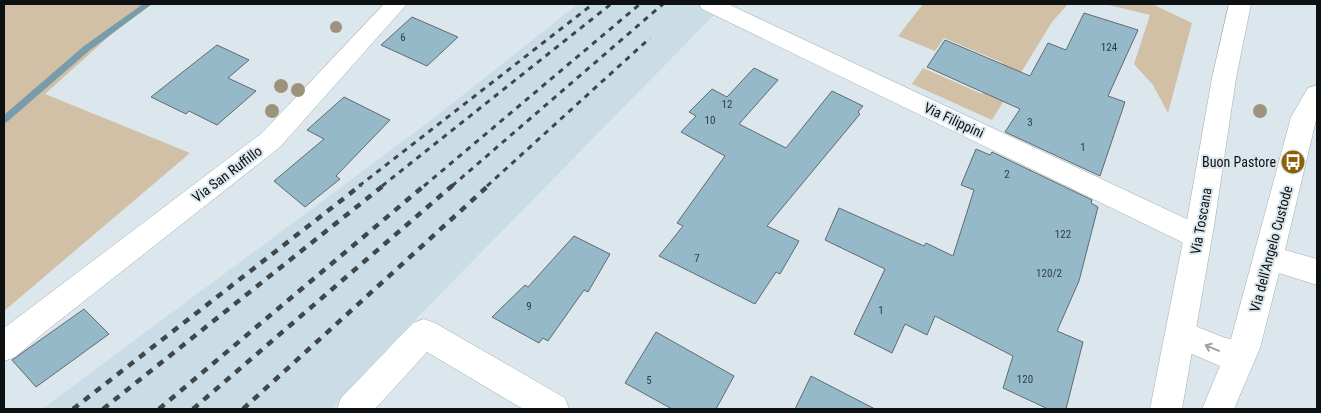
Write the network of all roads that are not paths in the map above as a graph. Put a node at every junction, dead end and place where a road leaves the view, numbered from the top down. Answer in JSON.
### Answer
{"nodes":[{"id":1,"x":396,"y":4,"type":"edge"},
{"id":2,"x":710,"y":4,"type":"edge"},
{"id":3,"x":1240,"y":4,"type":"edge"},
{"id":4,"x":1317,"y":94,"type":"edge"},
{"id":5,"x":1198,"y":237,"type":"junction"},
{"id":6,"x":1269,"y":256,"type":"junction"},
{"id":7,"x":1317,"y":272,"type":"edge"},
{"id":8,"x":1180,"y":334,"type":"junction"},
{"id":9,"x":4,"y":347,"type":"edge"},
{"id":10,"x":1244,"y":348,"type":"junction"},
{"id":11,"x":353,"y":409,"type":"edge"},
{"id":12,"x":554,"y":409,"type":"edge"},
{"id":13,"x":1166,"y":409,"type":"edge"},
{"id":14,"x":1218,"y":409,"type":"edge"}],
"edges":[{"from":1,"to":9,"type":"street","name":"Via San Ruffillo"},
{"from":2,"to":5,"type":"street","name":"Via Filippini"},
{"from":3,"to":5,"type":"street","name":"Via Toscana"},
{"from":4,"to":6,"type":"street","name":"Via dell'Angelo Custode"},
{"from":5,"to":8,"type":"street","name":"Via Toscana"},
{"from":6,"to":7,"type":"street"},
{"from":6,"to":10,"type":"street","name":"Via dell'Angelo Custode"},
{"from":10,"to":8,"type":"street","one_way":true},
{"from":8,"to":13,"type":"street","name":"Via Toscana"},
{"from":10,"to":14,"type":"street","name":"Via dell'Angelo Custode"},
{"from":11,"to":12,"type":"street"}]}
